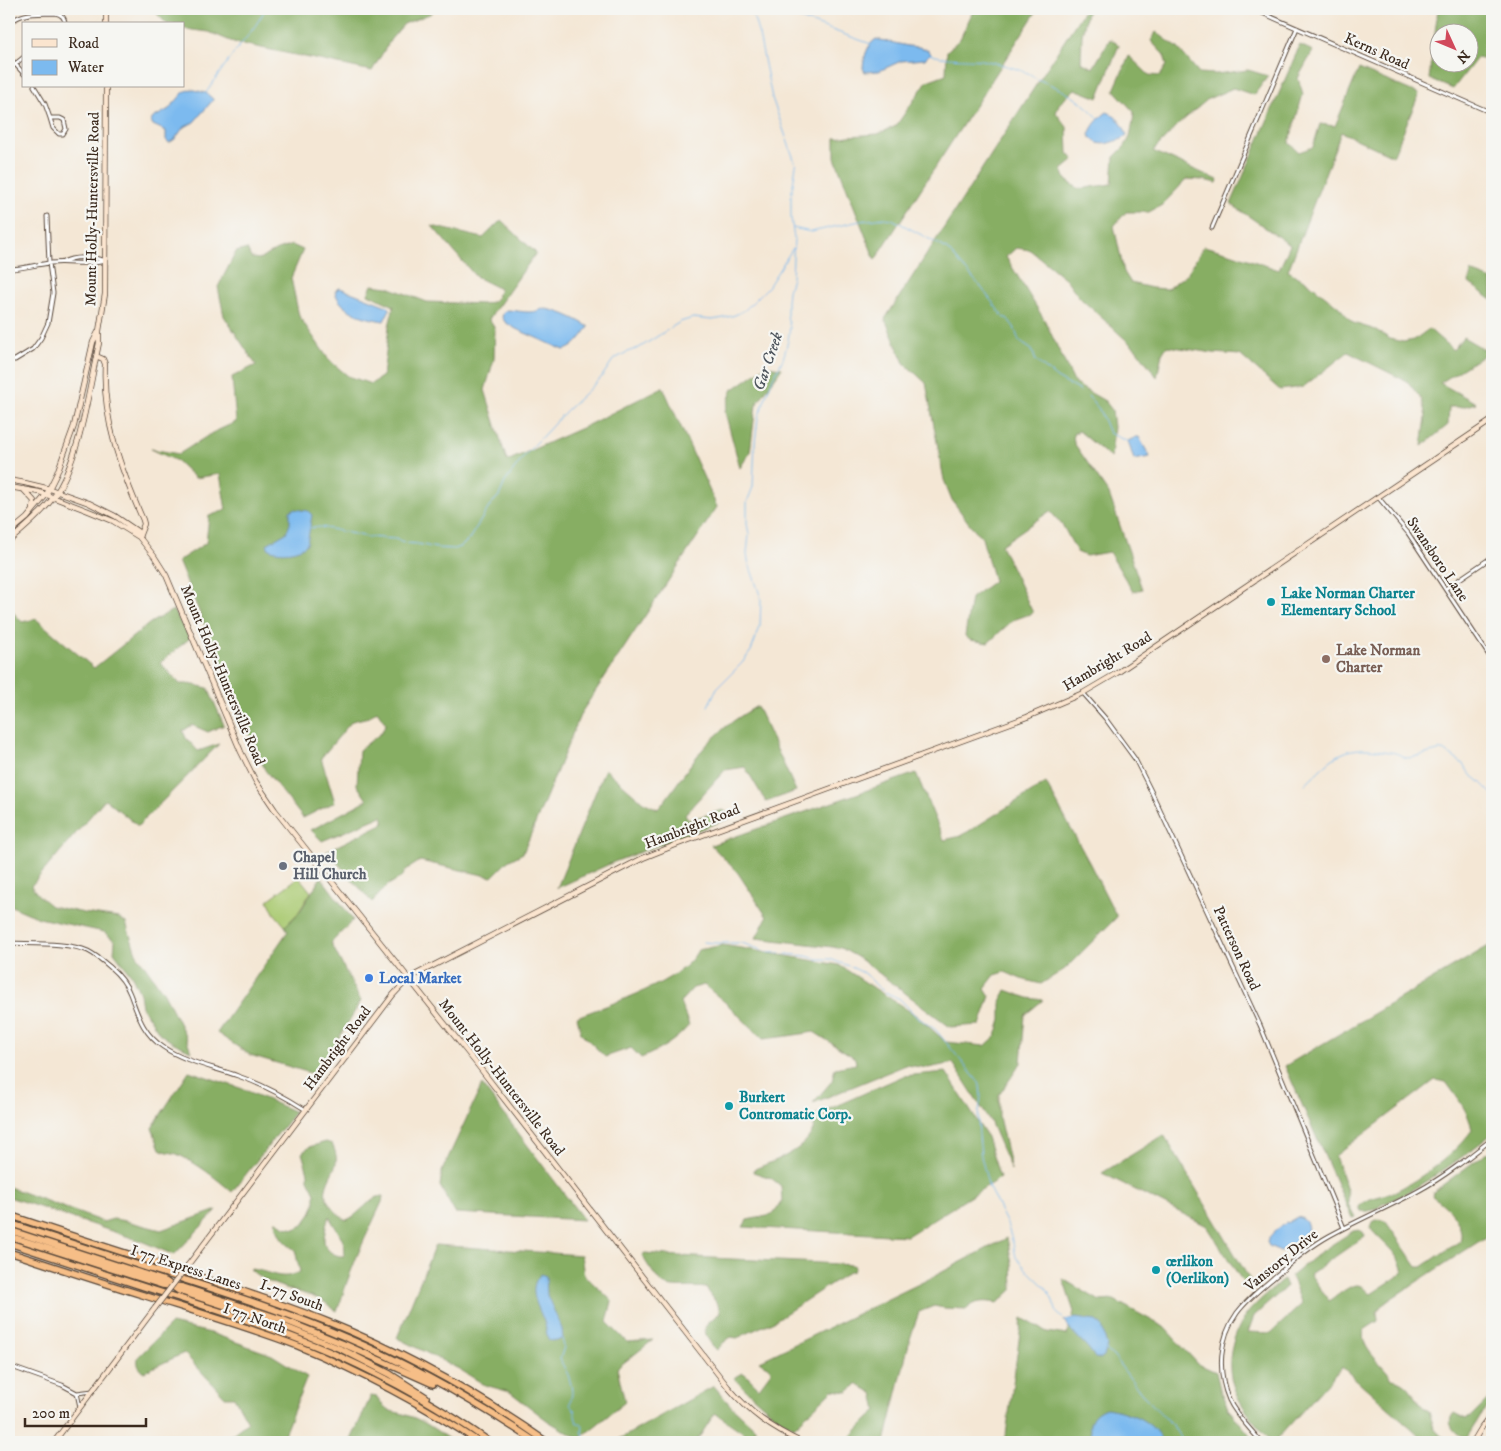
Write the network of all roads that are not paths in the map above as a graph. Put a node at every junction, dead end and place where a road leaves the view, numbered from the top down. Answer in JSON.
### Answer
{"nodes":[{"id":1,"x":106,"y":9,"type":"edge"},
{"id":2,"x":1254,"y":9,"type":"edge"},
{"id":3,"x":65,"y":22,"type":"edge"},
{"id":4,"x":106,"y":22,"type":"edge"},
{"id":5,"x":9,"y":25,"type":"edge"},
{"id":6,"x":1297,"y":28,"type":"junction"},
{"id":7,"x":9,"y":57,"type":"edge"},
{"id":8,"x":22,"y":58,"type":"edge"},
{"id":9,"x":15,"y":63,"type":"junction"},
{"id":10,"x":9,"y":69,"type":"edge"},
{"id":11,"x":22,"y":72,"type":"edge"},
{"id":12,"x":36,"y":88,"type":"edge"},
{"id":13,"x":106,"y":88,"type":"edge"},
{"id":14,"x":1492,"y":113,"type":"edge"},
{"id":15,"x":50,"y":118,"type":"junction"},
{"id":16,"x":9,"y":134,"type":"edge"},
{"id":17,"x":9,"y":141,"type":"edge"},
{"id":18,"x":47,"y":216,"type":"dead end"},
{"id":19,"x":1212,"y":228,"type":"dead end"},
{"id":20,"x":105,"y":261,"type":"junction"},
{"id":21,"x":49,"y":263,"type":"junction"},
{"id":22,"x":9,"y":269,"type":"edge"},
{"id":23,"x":99,"y":331,"type":"junction"},
{"id":24,"x":96,"y":356,"type":"junction"},
{"id":25,"x":9,"y":360,"type":"edge"},
{"id":26,"x":1492,"y":420,"type":"edge"},
{"id":27,"x":9,"y":480,"type":"edge"},
{"id":28,"x":9,"y":487,"type":"edge"},
{"id":29,"x":22,"y":488,"type":"junction"},
{"id":30,"x":50,"y":489,"type":"junction"},
{"id":31,"x":57,"y":492,"type":"junction"},
{"id":32,"x":46,"y":496,"type":"junction"},
{"id":33,"x":53,"y":498,"type":"junction"},
{"id":34,"x":1378,"y":498,"type":"junction"},
{"id":35,"x":27,"y":518,"type":"junction"},
{"id":36,"x":9,"y":533,"type":"edge"},
{"id":37,"x":139,"y":537,"type":"junction"},
{"id":38,"x":9,"y":541,"type":"edge"},
{"id":39,"x":1492,"y":558,"type":"edge"},
{"id":40,"x":1444,"y":589,"type":"junction"},
{"id":41,"x":1492,"y":660,"type":"edge"},
{"id":42,"x":1083,"y":693,"type":"junction"},
{"id":43,"x":9,"y":944,"type":"edge"},
{"id":44,"x":409,"y":978,"type":"junction"},
{"id":45,"x":306,"y":1110,"type":"junction"},
{"id":46,"x":1492,"y":1139,"type":"edge"},
{"id":47,"x":9,"y":1215,"type":"edge"},
{"id":48,"x":9,"y":1223,"type":"edge"},
{"id":49,"x":1344,"y":1228,"type":"junction"},
{"id":50,"x":9,"y":1230,"type":"edge"},
{"id":51,"x":9,"y":1236,"type":"edge"},
{"id":52,"x":9,"y":1243,"type":"edge"},
{"id":53,"x":9,"y":1252,"type":"edge"},
{"id":54,"x":157,"y":1281,"type":"junction"},
{"id":55,"x":172,"y":1286,"type":"junction"},
{"id":56,"x":187,"y":1291,"type":"junction"},
{"id":57,"x":9,"y":1366,"type":"edge"},
{"id":58,"x":93,"y":1391,"type":"junction"},
{"id":59,"x":77,"y":1393,"type":"junction"},
{"id":60,"x":467,"y":1399,"type":"junction"},
{"id":61,"x":80,"y":1408,"type":"junction"},
{"id":62,"x":1492,"y":1414,"type":"edge"},
{"id":63,"x":458,"y":1420,"type":"junction"},
{"id":64,"x":54,"y":1442,"type":"edge"},
{"id":65,"x":479,"y":1442,"type":"edge"},
{"id":66,"x":490,"y":1442,"type":"edge"},
{"id":67,"x":536,"y":1442,"type":"edge"},
{"id":68,"x":547,"y":1442,"type":"edge"},
{"id":69,"x":801,"y":1442,"type":"edge"},
{"id":70,"x":1261,"y":1442,"type":"edge"},
{"id":71,"x":1473,"y":1442,"type":"edge"}],
"edges":[{"from":1,"to":4,"type":"main road"},
{"from":2,"to":6,"type":"street","name":"Kerns Road"},
{"from":3,"to":5,"type":"street"},
{"from":6,"to":14,"type":"street","name":"Kerns Road"},
{"from":6,"to":19,"type":"street"},
{"from":7,"to":9,"type":"street"},
{"from":8,"to":9,"type":"street"},
{"from":9,"to":10,"type":"street"},
{"from":9,"to":11,"type":"street"},
{"from":12,"to":15,"type":"street"},
{"from":13,"to":20,"type":"main road","name":"Mount Holly-Huntersville Road"},
{"from":15,"to":15,"type":"street"},
{"from":16,"to":17,"type":"street"},
{"from":18,"to":21,"type":"street"},
{"from":20,"to":21,"type":"street"},
{"from":20,"to":23,"type":"main road","name":"Mount Holly-Huntersville Road"},
{"from":21,"to":22,"type":"street"},
{"from":21,"to":25,"type":"street"},
{"from":23,"to":24,"type":"main road","name":"Mount Holly-Huntersville Road"},
{"from":23,"to":30,"type":"main road","name":"Mount Holly-Huntersville Road"},
{"from":24,"to":31,"type":"main road","name":"Mount Holly-Huntersville Road"},
{"from":24,"to":37,"type":"main road"},
{"from":26,"to":34,"type":"main road","name":"Hambright Road"},
{"from":27,"to":30,"type":"main road"},
{"from":28,"to":29,"type":"main road"},
{"from":29,"to":32,"type":"main road"},
{"from":29,"to":35,"type":"main road"},
{"from":30,"to":31,"type":"main road","name":"Mount Holly-Huntersville Road"},
{"from":30,"to":32,"type":"main road","name":"Mount Holly-Huntersville Road"},
{"from":31,"to":33,"type":"main road","name":"Mount Holly-Huntersville Road"},
{"from":31,"to":37,"type":"main road","name":"Mount Holly-Huntersville Road"},
{"from":32,"to":33,"type":"main road","name":"Mount Holly-Huntersville Road"},
{"from":32,"to":35,"type":"main road"},
{"from":33,"to":37,"type":"main road","name":"Mount Holly-Huntersville Road"},
{"from":33,"to":38,"type":"main road"},
{"from":34,"to":40,"type":"street","name":"Swansboro Lane"},
{"from":34,"to":42,"type":"main road","name":"Hambright Road"},
{"from":35,"to":36,"type":"main road"},
{"from":37,"to":44,"type":"main road","name":"Mount Holly-Huntersville Road"},
{"from":39,"to":40,"type":"street"},
{"from":40,"to":41,"type":"street","name":"Swansboro Lane"},
{"from":42,"to":44,"type":"main road","name":"Hambright Road"},
{"from":42,"to":49,"type":"street","name":"Patterson Road"},
{"from":43,"to":45,"type":"street"},
{"from":44,"to":45,"type":"main road","name":"Hambright Road"},
{"from":44,"to":69,"type":"main road","name":"Mount Holly-Huntersville Road"},
{"from":45,"to":55,"type":"main road","name":"Hambright Road","bridge":true},
{"from":46,"to":49,"type":"street","name":"Vanstory Drive"},
{"from":47,"to":68,"type":"highway","name":"I-77 South"},
{"from":48,"to":60,"type":"highway","name":"I 77 Express Lanes"},
{"from":49,"to":70,"type":"street","name":"Vanstory Drive"},
{"from":50,"to":54,"type":"highway"},
{"from":51,"to":54,"type":"highway"},
{"from":52,"to":63,"type":"highway"},
{"from":53,"to":65,"type":"highway","name":"I 77 North"},
{"from":54,"to":55,"type":"highway"},
{"from":55,"to":56,"type":"highway"},
{"from":55,"to":58,"type":"main road","name":"Hambright Road","bridge":true},
{"from":56,"to":60,"type":"highway"},
{"from":56,"to":63,"type":"highway"},
{"from":57,"to":59,"type":"street"},
{"from":58,"to":59,"type":"street"},
{"from":58,"to":61,"type":"main road","name":"Hambright Road"},
{"from":59,"to":61,"type":"street"},
{"from":60,"to":67,"type":"highway","name":"I 77 Express Lanes"},
{"from":61,"to":64,"type":"main road","name":"Hambright Road"},
{"from":62,"to":71,"type":"main road"},
{"from":63,"to":66,"type":"highway"}]}
